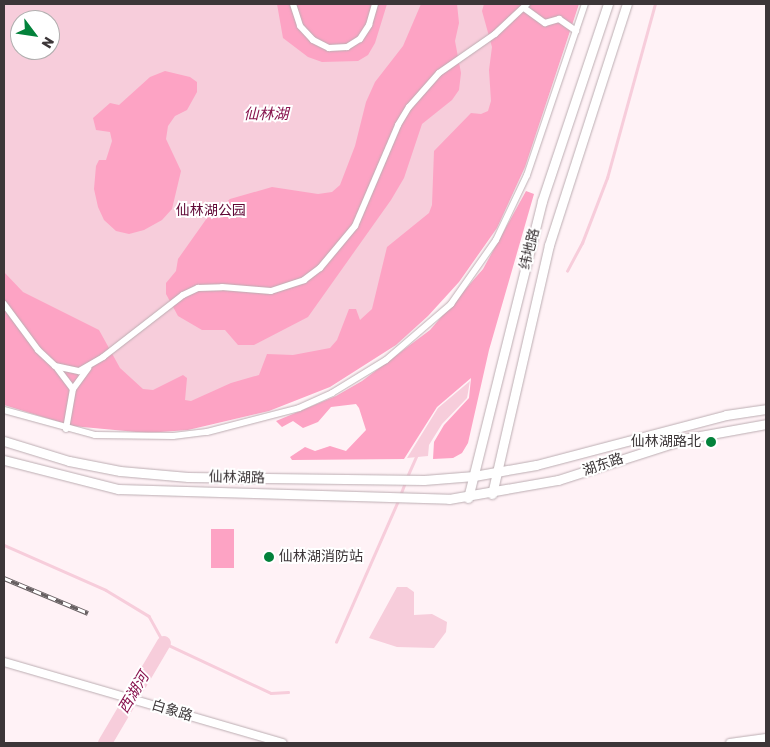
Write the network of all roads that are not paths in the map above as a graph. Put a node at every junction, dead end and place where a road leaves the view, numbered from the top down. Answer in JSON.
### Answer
{"nodes":[{"id":1,"x":293,"y":4,"type":"edge"},
{"id":2,"x":375,"y":4,"type":"edge"},
{"id":3,"x":585,"y":4,"type":"edge"},
{"id":4,"x":608,"y":4,"type":"edge"},
{"id":5,"x":627,"y":4,"type":"edge"},
{"id":6,"x":526,"y":6,"type":"edge"},
{"id":7,"x":576,"y":32,"type":"junction"},
{"id":8,"x":4,"y":304,"type":"edge"},
{"id":9,"x":55,"y":366,"type":"junction"},
{"id":10,"x":89,"y":367,"type":"junction"},
{"id":11,"x":73,"y":389,"type":"junction"},
{"id":12,"x":766,"y":409,"type":"edge"},
{"id":13,"x":4,"y":410,"type":"edge"},
{"id":14,"x":766,"y":424,"type":"edge"},
{"id":15,"x":66,"y":429,"type":"junction"},
{"id":16,"x":4,"y":441,"type":"edge"},
{"id":17,"x":42,"y":454,"type":"junction"},
{"id":18,"x":4,"y":460,"type":"edge"},
{"id":19,"x":37,"y":470,"type":"junction"},
{"id":20,"x":497,"y":473,"type":"junction"},
{"id":21,"x":474,"y":476,"type":"junction"},
{"id":22,"x":492,"y":494,"type":"junction"},
{"id":23,"x":468,"y":498,"type":"junction"},
{"id":24,"x":4,"y":662,"type":"edge"},
{"id":25,"x":766,"y":738,"type":"edge"},
{"id":26,"x":282,"y":743,"type":"edge"},
{"id":27,"x":730,"y":743,"type":"edge"}],
"edges":[{"from":1,"to":2,"type":"street"},
{"from":3,"to":7,"type":"street"},
{"from":4,"to":21,"type":"main road","name":"纬地路"},
{"from":5,"to":20,"type":"main road","name":"纬地路"},
{"from":6,"to":7,"type":"street"},
{"from":6,"to":10,"type":"street"},
{"from":7,"to":15,"type":"street"},
{"from":8,"to":9,"type":"street"},
{"from":9,"to":10,"type":"street"},
{"from":9,"to":11,"type":"street"},
{"from":10,"to":11,"type":"street"},
{"from":11,"to":15,"type":"street"},
{"from":12,"to":20,"type":"main road","name":"湖东路"},
{"from":13,"to":15,"type":"street"},
{"from":14,"to":22,"type":"main road","name":"湖东路"},
{"from":16,"to":17,"type":"main road","name":"仙林湖路"},
{"from":17,"to":19,"type":"main road"},
{"from":17,"to":21,"type":"main road","name":"仙林湖路"},
{"from":18,"to":19,"type":"main road","name":"仙林湖路"},
{"from":19,"to":23,"type":"main road","name":"仙林湖路"},
{"from":20,"to":21,"type":"main road","name":"湖东路"},
{"from":20,"to":22,"type":"main road","name":"纬地路"},
{"from":21,"to":23,"type":"main road","name":"纬地路"},
{"from":22,"to":23,"type":"main road","name":"湖东路"},
{"from":24,"to":26,"type":"street","name":"白象路"},
{"from":25,"to":27,"type":"street"}]}
